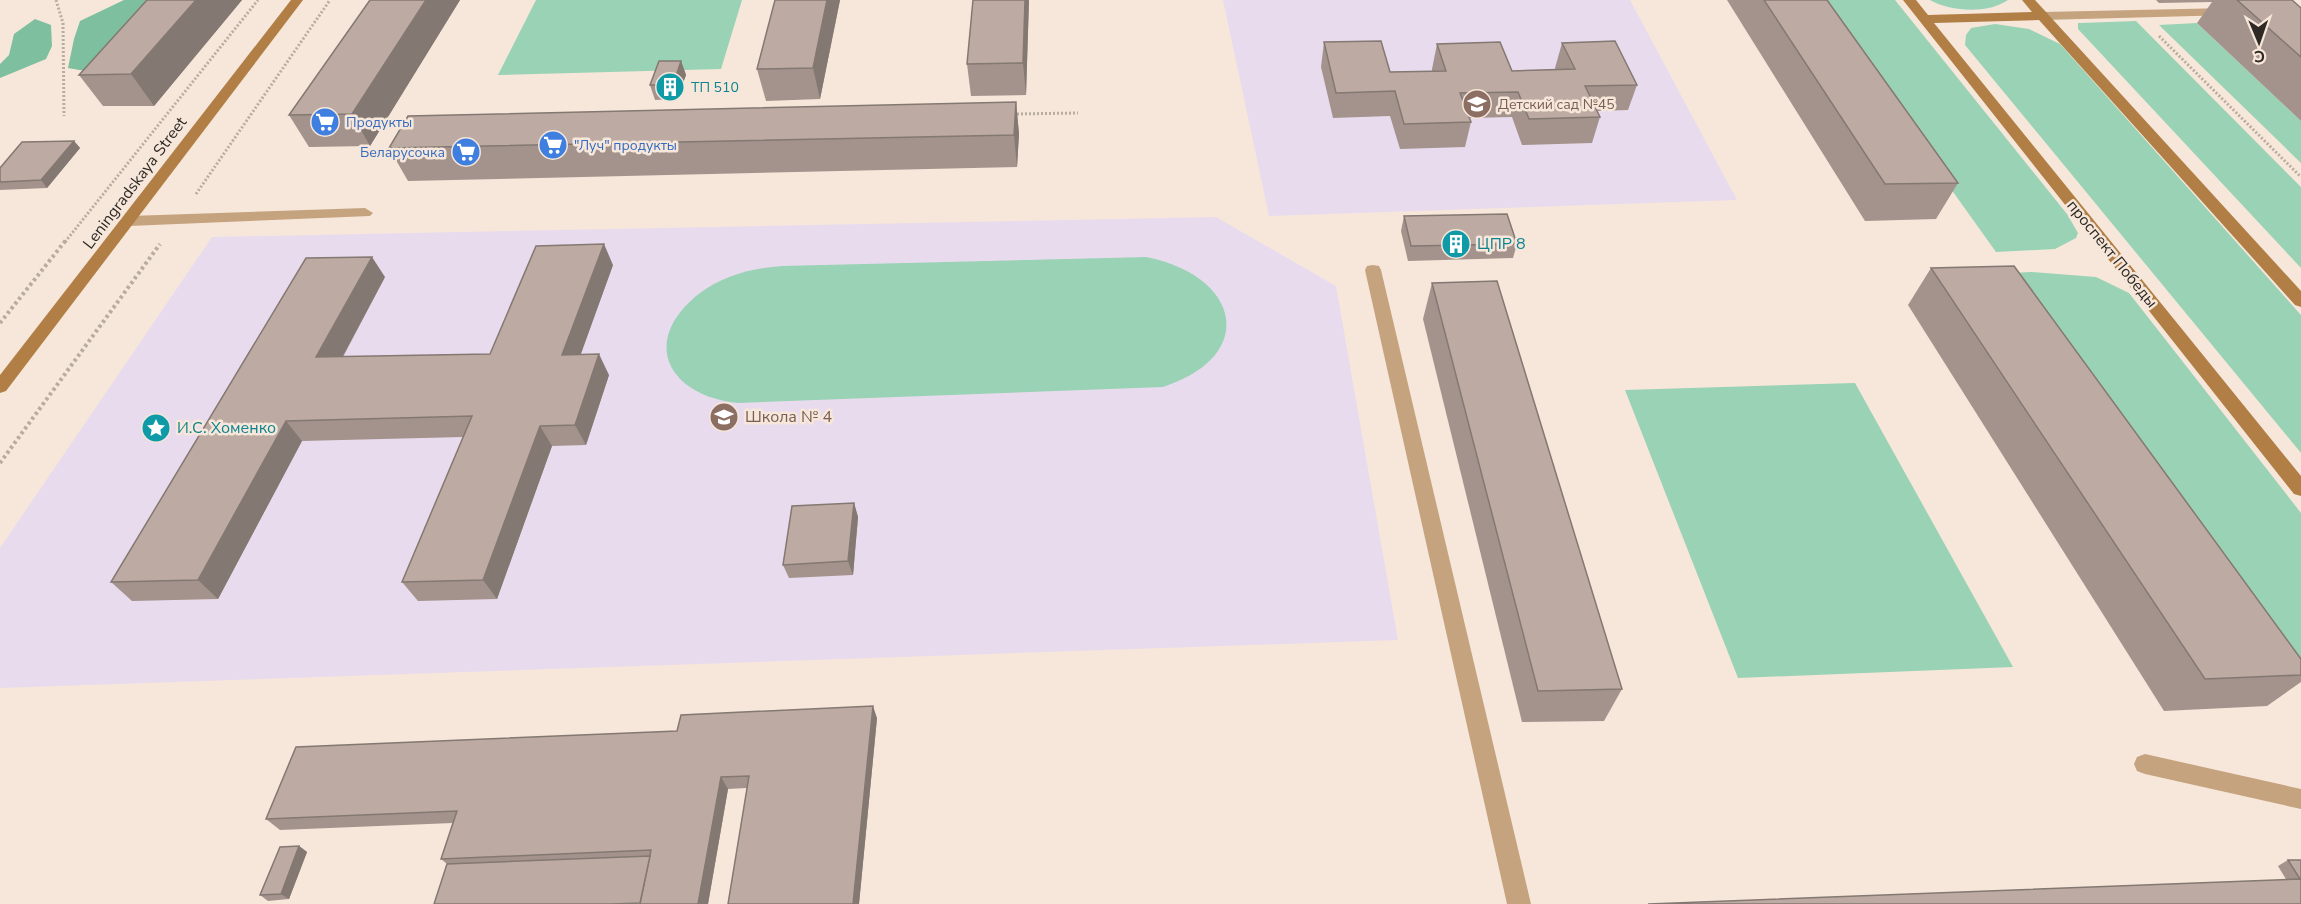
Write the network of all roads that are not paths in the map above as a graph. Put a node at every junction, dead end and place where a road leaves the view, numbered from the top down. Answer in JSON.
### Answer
{"nodes":[{"id":1,"x":297,"y":0,"type":"edge"},
{"id":2,"x":1909,"y":0,"type":"edge"},
{"id":3,"x":2028,"y":0,"type":"edge"},
{"id":4,"x":2238,"y":12,"type":"dead end"},
{"id":5,"x":2043,"y":16,"type":"junction"},
{"id":6,"x":1924,"y":19,"type":"junction"},
{"id":7,"x":365,"y":213,"type":"dead end"},
{"id":8,"x":129,"y":221,"type":"junction"},
{"id":9,"x":1373,"y":270,"type":"dead end"},
{"id":10,"x":2301,"y":301,"type":"edge"},
{"id":11,"x":0,"y":387,"type":"edge"},
{"id":12,"x":2301,"y":489,"type":"edge"},
{"id":13,"x":2145,"y":764,"type":"dead end"},
{"id":14,"x":2301,"y":799,"type":"edge"},
{"id":15,"x":1519,"y":904,"type":"edge"}],
"edges":[{"from":1,"to":8,"type":"main road","name":"Leningradskaya Street"},
{"from":2,"to":6,"type":"main road","name":"проспект Победы"},
{"from":3,"to":5,"type":"main road"},
{"from":4,"to":5,"type":"lane"},
{"from":5,"to":6,"type":"main road"},
{"from":5,"to":10,"type":"main road"},
{"from":6,"to":12,"type":"main road","name":"проспект Победы"},
{"from":7,"to":8,"type":"lane"},
{"from":8,"to":11,"type":"main road","name":"Leningradskaya Street"},
{"from":9,"to":15,"type":"lane"},
{"from":13,"to":14,"type":"lane"}]}
